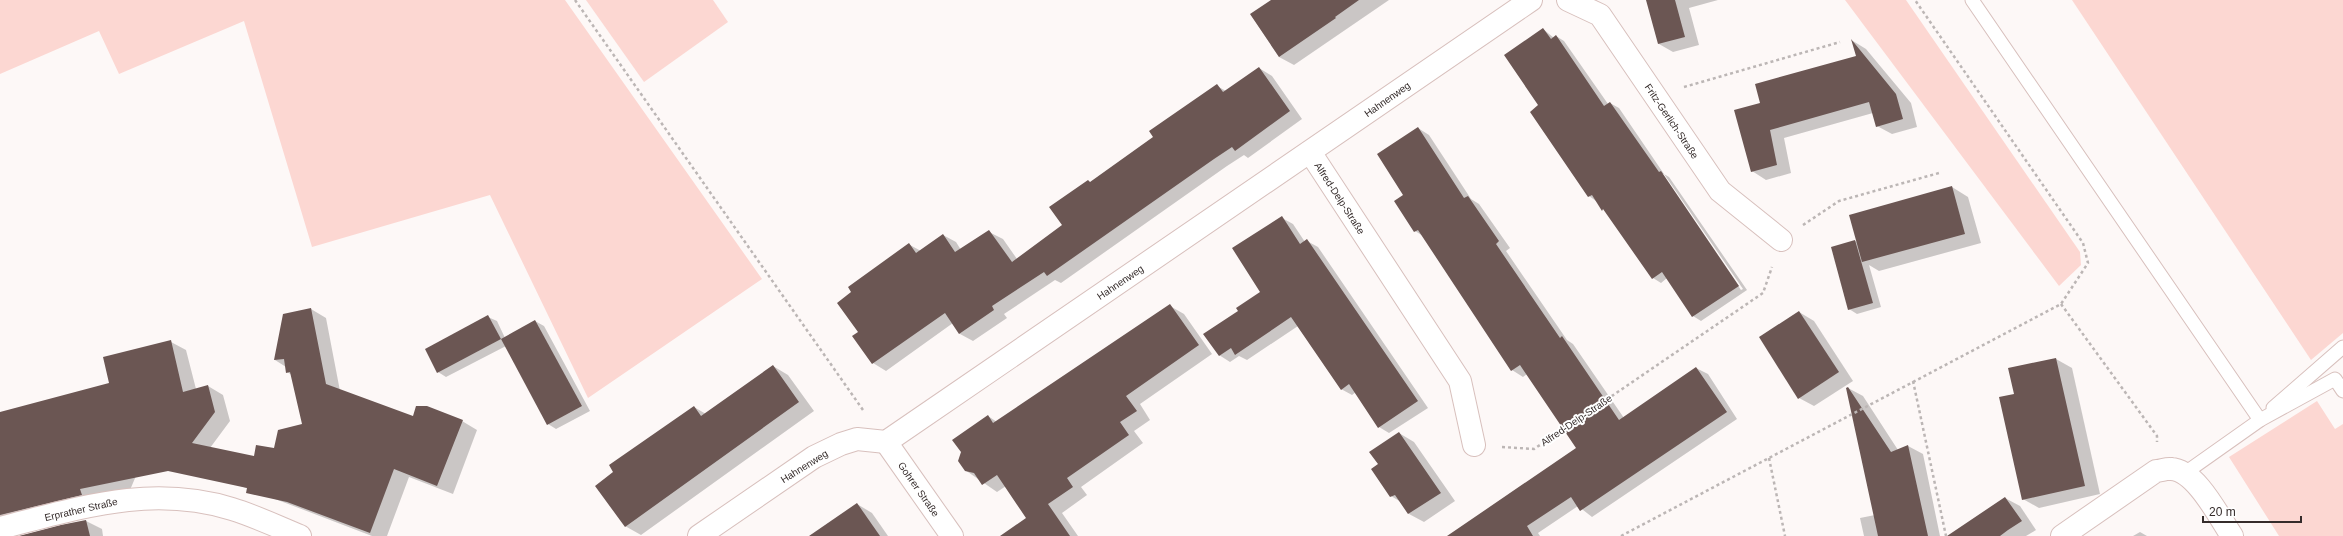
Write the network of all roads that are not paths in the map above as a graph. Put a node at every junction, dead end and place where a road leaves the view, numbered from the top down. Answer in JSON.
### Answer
{"nodes":[{"id":1,"x":1531,"y":0,"type":"edge"},
{"id":2,"x":1568,"y":0,"type":"edge"},
{"id":3,"x":1972,"y":0,"type":"edge"},
{"id":4,"x":1310,"y":152,"type":"junction"},
{"id":5,"x":1781,"y":240,"type":"road end"},
{"id":6,"x":2343,"y":348,"type":"edge"},
{"id":7,"x":2343,"y":391,"type":"edge"},
{"id":8,"x":2260,"y":420,"type":"junction"},
{"id":9,"x":886,"y":442,"type":"junction"},
{"id":10,"x":1474,"y":445,"type":"road end"},
{"id":11,"x":2185,"y":473,"type":"junction"},
{"id":12,"x":0,"y":528,"type":"edge"},
{"id":13,"x":300,"y":536,"type":"edge"},
{"id":14,"x":699,"y":536,"type":"edge"},
{"id":15,"x":952,"y":536,"type":"edge"},
{"id":16,"x":2062,"y":536,"type":"edge"},
{"id":17,"x":2232,"y":536,"type":"edge"}],
"edges":[{"from":1,"to":4,"type":"street","name":"Hahnenweg"},
{"from":2,"to":5,"type":"street","name":"Fritz-Gerlich-Straße"},
{"from":3,"to":8,"type":"lane"},
{"from":4,"to":9,"type":"street","name":"Hahnenweg"},
{"from":4,"to":10,"type":"street","name":"Alfred-Delp-Straße"},
{"from":6,"to":8,"type":"lane"},
{"from":7,"to":8,"type":"lane"},
{"from":8,"to":11,"type":"lane"},
{"from":9,"to":14,"type":"street","name":"Hahnenweg"},
{"from":9,"to":15,"type":"street","name":"Gohrer Straße"},
{"from":11,"to":16,"type":"street"},
{"from":11,"to":17,"type":"street"},
{"from":12,"to":13,"type":"street","name":"Erprather Straße"}]}
